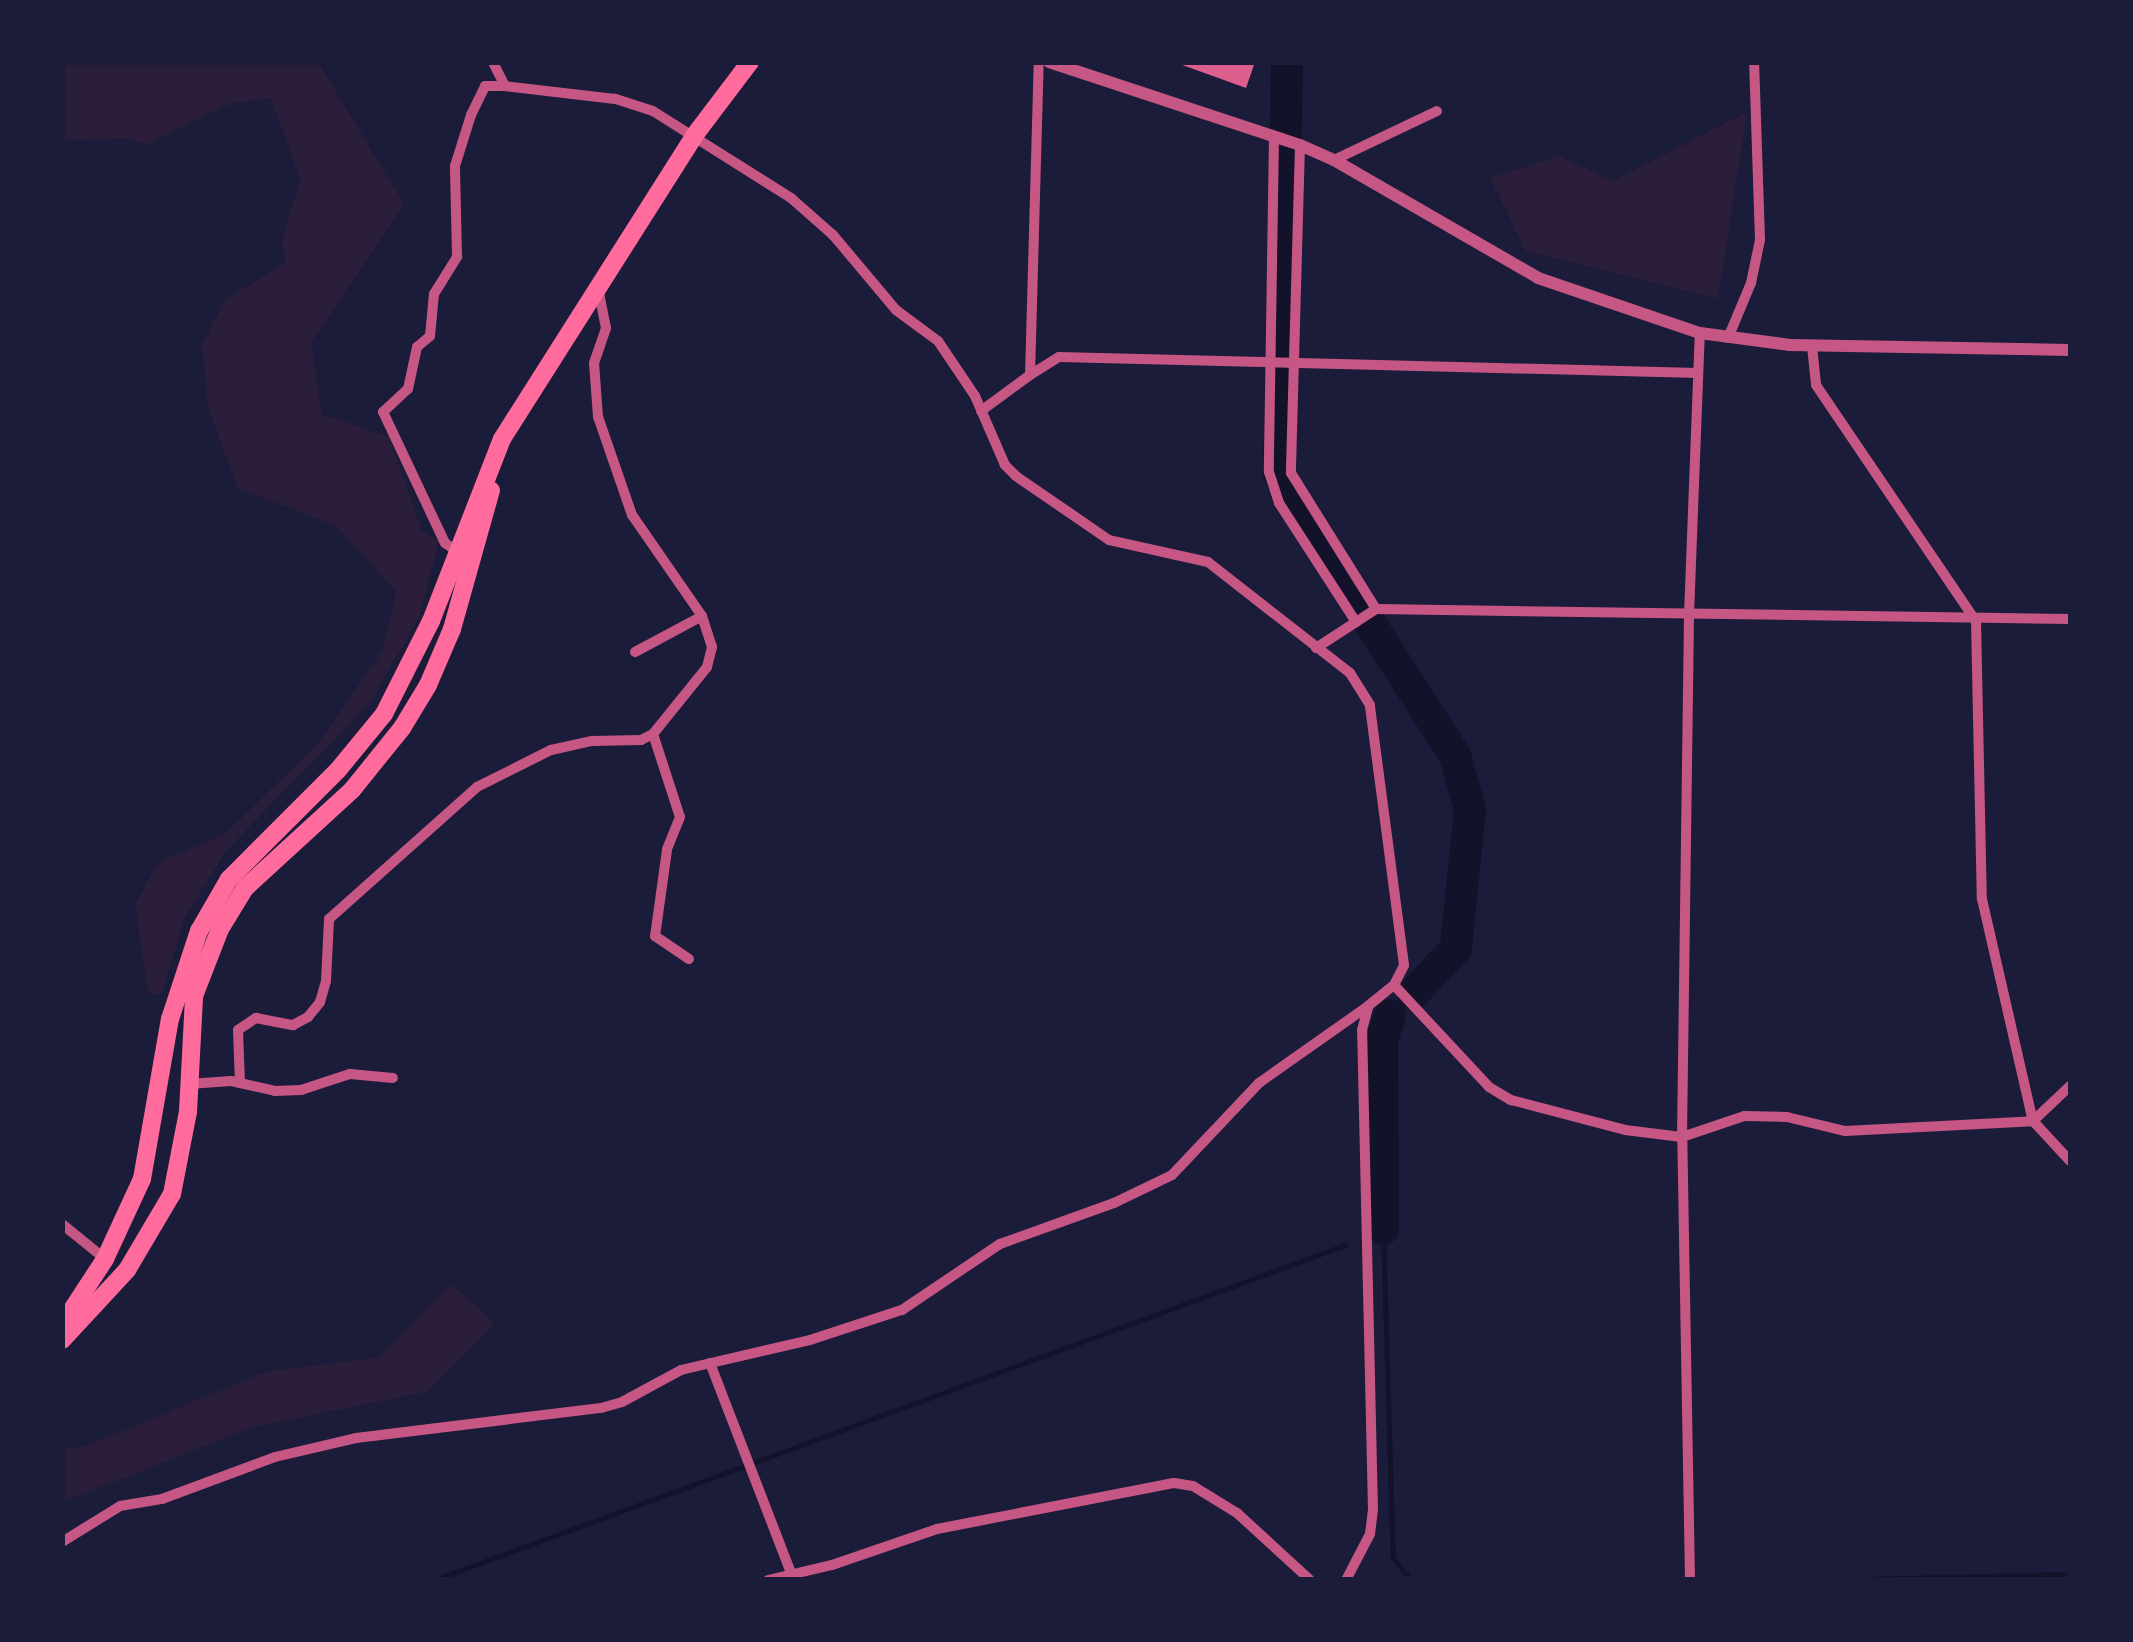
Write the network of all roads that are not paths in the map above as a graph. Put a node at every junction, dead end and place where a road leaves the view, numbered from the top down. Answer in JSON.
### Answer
{"nodes":[{"id":1,"x":492,"y":62,"type":"edge"},
{"id":2,"x":750,"y":62,"type":"edge"},
{"id":3,"x":1039,"y":62,"type":"edge"},
{"id":4,"x":1754,"y":62,"type":"edge"},
{"id":5,"x":1057,"y":64,"type":"edge"},
{"id":6,"x":505,"y":86,"type":"junction"},
{"id":7,"x":1437,"y":111,"type":"dead end"},
{"id":8,"x":694,"y":136,"type":"junction"},
{"id":9,"x":1276,"y":137,"type":"junction"},
{"id":10,"x":1298,"y":144,"type":"junction"},
{"id":11,"x":1334,"y":160,"type":"junction"},
{"id":12,"x":598,"y":287,"type":"junction"},
{"id":13,"x":1700,"y":333,"type":"junction"},
{"id":14,"x":1728,"y":338,"type":"junction"},
{"id":15,"x":1812,"y":346,"type":"junction"},
{"id":16,"x":2070,"y":350,"type":"edge"},
{"id":17,"x":1272,"y":362,"type":"junction"},
{"id":18,"x":1292,"y":363,"type":"junction"},
{"id":19,"x":1698,"y":372,"type":"junction"},
{"id":20,"x":1030,"y":375,"type":"junction"},
{"id":21,"x":522,"y":410,"type":"junction"},
{"id":22,"x":981,"y":411,"type":"junction"},
{"id":23,"x":456,"y":550,"type":"junction"},
{"id":24,"x":1374,"y":610,"type":"junction"},
{"id":25,"x":1689,"y":614,"type":"junction"},
{"id":26,"x":702,"y":616,"type":"junction"},
{"id":27,"x":2070,"y":619,"type":"edge"},
{"id":28,"x":1976,"y":621,"type":"junction"},
{"id":29,"x":1357,"y":622,"type":"junction"},
{"id":30,"x":1316,"y":648,"type":"junction"},
{"id":31,"x":636,"y":652,"type":"dead end"},
{"id":32,"x":654,"y":734,"type":"junction"},
{"id":33,"x":689,"y":959,"type":"dead end"},
{"id":34,"x":1394,"y":985,"type":"junction"},
{"id":35,"x":1368,"y":1006,"type":"junction"},
{"id":36,"x":393,"y":1078,"type":"dead end"},
{"id":37,"x":240,"y":1083,"type":"junction"},
{"id":38,"x":188,"y":1085,"type":"junction"},
{"id":39,"x":2070,"y":1086,"type":"edge"},
{"id":40,"x":188,"y":1112,"type":"junction"},
{"id":41,"x":2032,"y":1122,"type":"junction"},
{"id":42,"x":1682,"y":1137,"type":"junction"},
{"id":43,"x":2070,"y":1161,"type":"edge"},
{"id":44,"x":129,"y":1213,"type":"junction"},
{"id":45,"x":62,"y":1224,"type":"edge"},
{"id":46,"x":105,"y":1259,"type":"junction"},
{"id":47,"x":100,"y":1300,"type":"junction"},
{"id":48,"x":62,"y":1326,"type":"edge"},
{"id":49,"x":62,"y":1340,"type":"edge"},
{"id":50,"x":710,"y":1363,"type":"junction"},
{"id":51,"x":62,"y":1542,"type":"edge"},
{"id":52,"x":791,"y":1573,"type":"junction"},
{"id":53,"x":1690,"y":1574,"type":"edge"},
{"id":54,"x":768,"y":1580,"type":"edge"},
{"id":55,"x":1310,"y":1580,"type":"edge"},
{"id":56,"x":1346,"y":1580,"type":"edge"}],
"edges":[{"from":1,"to":6,"type":"street"},
{"from":2,"to":8,"type":"highway"},
{"from":3,"to":20,"type":"street"},
{"from":4,"to":14,"type":"street"},
{"from":5,"to":9,"type":"street"},
{"from":6,"to":8,"type":"street"},
{"from":6,"to":23,"type":"street"},
{"from":7,"to":11,"type":"street"},
{"from":8,"to":12,"type":"highway"},
{"from":8,"to":22,"type":"street"},
{"from":9,"to":10,"type":"street"},
{"from":9,"to":17,"type":"street"},
{"from":10,"to":11,"type":"street"},
{"from":10,"to":18,"type":"street"},
{"from":11,"to":13,"type":"street"},
{"from":12,"to":21,"type":"highway"},
{"from":12,"to":26,"type":"street"},
{"from":13,"to":14,"type":"street"},
{"from":13,"to":19,"type":"street"},
{"from":14,"to":15,"type":"street"},
{"from":15,"to":16,"type":"street"},
{"from":15,"to":28,"type":"street"},
{"from":17,"to":18,"type":"street"},
{"from":17,"to":20,"type":"street"},
{"from":17,"to":29,"type":"street"},
{"from":18,"to":19,"type":"street"},
{"from":18,"to":24,"type":"street"},
{"from":19,"to":25,"type":"street"},
{"from":20,"to":22,"type":"street"},
{"from":21,"to":23,"type":"highway"},
{"from":21,"to":38,"type":"highway"},
{"from":22,"to":30,"type":"street"},
{"from":23,"to":44,"type":"highway"},
{"from":24,"to":25,"type":"street"},
{"from":24,"to":29,"type":"street"},
{"from":25,"to":28,"type":"street"},
{"from":25,"to":42,"type":"street"},
{"from":26,"to":31,"type":"street"},
{"from":26,"to":32,"type":"street"},
{"from":27,"to":28,"type":"street"},
{"from":28,"to":41,"type":"street"},
{"from":29,"to":30,"type":"street"},
{"from":30,"to":34,"type":"street"},
{"from":32,"to":33,"type":"street"},
{"from":32,"to":37,"type":"street"},
{"from":34,"to":35,"type":"street"},
{"from":34,"to":42,"type":"street"},
{"from":35,"to":50,"type":"street"},
{"from":35,"to":56,"type":"street"},
{"from":36,"to":37,"type":"street"},
{"from":37,"to":38,"type":"street"},
{"from":38,"to":40,"type":"highway"},
{"from":38,"to":44,"type":"highway"},
{"from":39,"to":41,"type":"street"},
{"from":40,"to":46,"type":"highway"},
{"from":40,"to":47,"type":"highway"},
{"from":41,"to":42,"type":"street"},
{"from":41,"to":43,"type":"street"},
{"from":42,"to":53,"type":"street"},
{"from":44,"to":46,"type":"highway"},
{"from":45,"to":46,"type":"street"},
{"from":46,"to":47,"type":"highway"},
{"from":46,"to":48,"type":"highway"},
{"from":47,"to":49,"type":"highway"},
{"from":50,"to":51,"type":"street"},
{"from":50,"to":52,"type":"street"},
{"from":52,"to":54,"type":"street"},
{"from":52,"to":55,"type":"street"}]}
